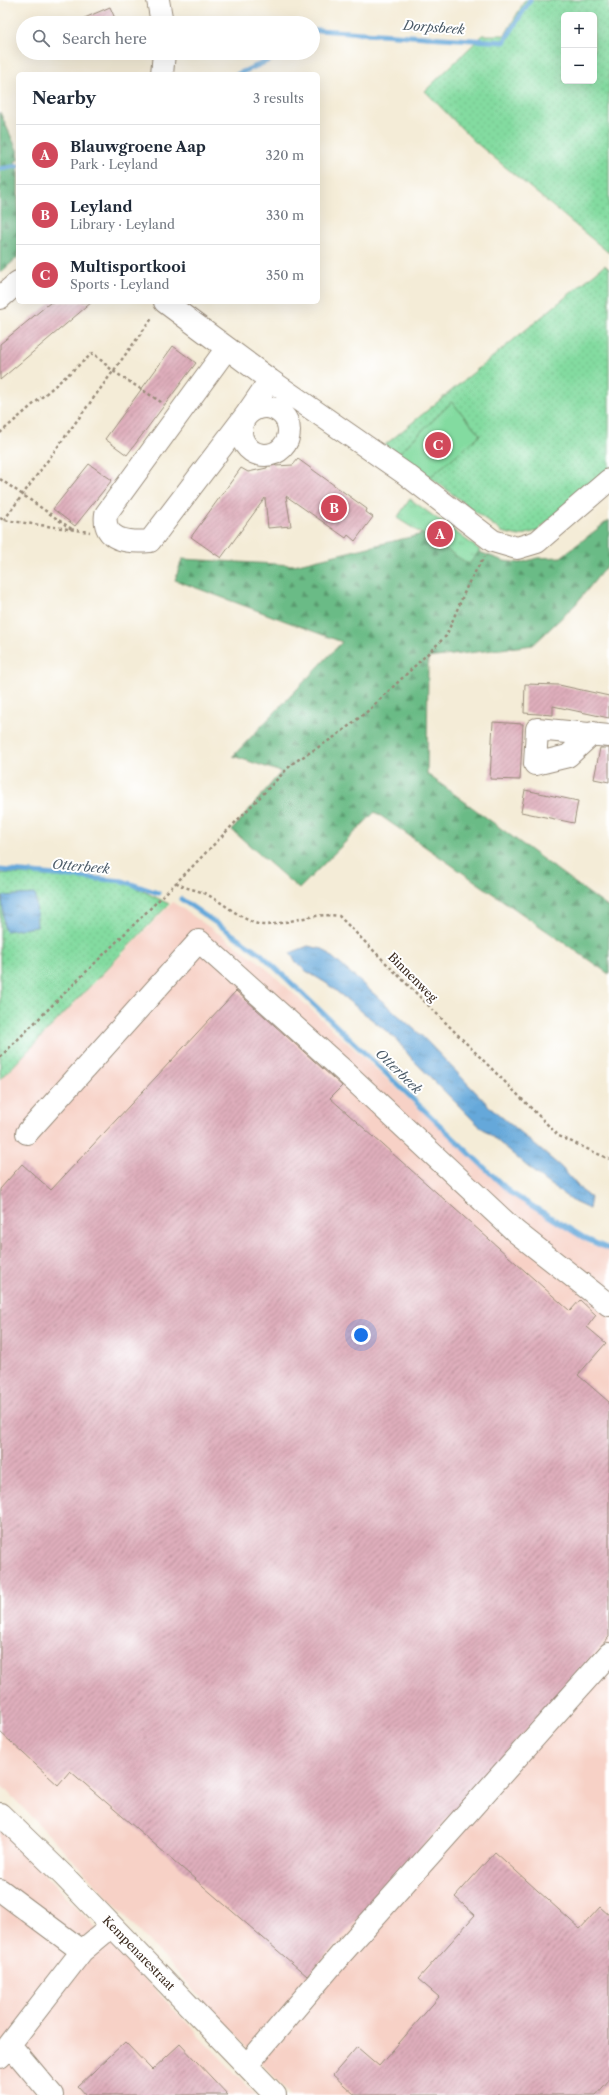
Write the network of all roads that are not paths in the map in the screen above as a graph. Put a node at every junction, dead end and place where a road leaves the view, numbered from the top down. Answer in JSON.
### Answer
{"nodes":[{"id":1,"x":158,"y":0,"type":"edge"},
{"id":2,"x":161,"y":16,"type":"edge"},
{"id":3,"x":163,"y":60,"type":"edge"},
{"id":4,"x":162,"y":72,"type":"edge"},
{"id":5,"x":16,"y":284,"type":"edge"},
{"id":6,"x":0,"y":298,"type":"edge"},
{"id":7,"x":159,"y":308,"type":"edge"},
{"id":8,"x":227,"y":348,"type":"junction"},
{"id":9,"x":270,"y":380,"type":"junction"},
{"id":10,"x":609,"y":480,"type":"edge"},
{"id":11,"x":27,"y":1133,"type":"dead end"},
{"id":12,"x":609,"y":1305,"type":"edge"},
{"id":13,"x":609,"y":1654,"type":"edge"},
{"id":14,"x":0,"y":1814,"type":"edge"},
{"id":15,"x":0,"y":1890,"type":"edge"},
{"id":16,"x":112,"y":1926,"type":"junction"},
{"id":17,"x":82,"y":1950,"type":"junction"},
{"id":18,"x":5,"y":2051,"type":"edge"},
{"id":19,"x":247,"y":2065,"type":"junction"},
{"id":20,"x":52,"y":2095,"type":"edge"},
{"id":21,"x":275,"y":2095,"type":"edge"}],
"edges":[{"from":1,"to":2,"type":"street"},
{"from":3,"to":4,"type":"street"},
{"from":5,"to":6,"type":"street"},
{"from":7,"to":8,"type":"street"},
{"from":8,"to":9,"type":"street"},
{"from":8,"to":9,"type":"street"},
{"from":9,"to":10,"type":"street"},
{"from":11,"to":12,"type":"street"},
{"from":13,"to":19,"type":"street"},
{"from":14,"to":16,"type":"street","name":"Kempenarestraat"},
{"from":15,"to":17,"type":"street"},
{"from":16,"to":17,"type":"street"},
{"from":16,"to":19,"type":"street","name":"Kempenarestraat"},
{"from":17,"to":18,"type":"street"},
{"from":18,"to":20,"type":"street"},
{"from":19,"to":21,"type":"street","name":"Kempenarestraat"}]}
